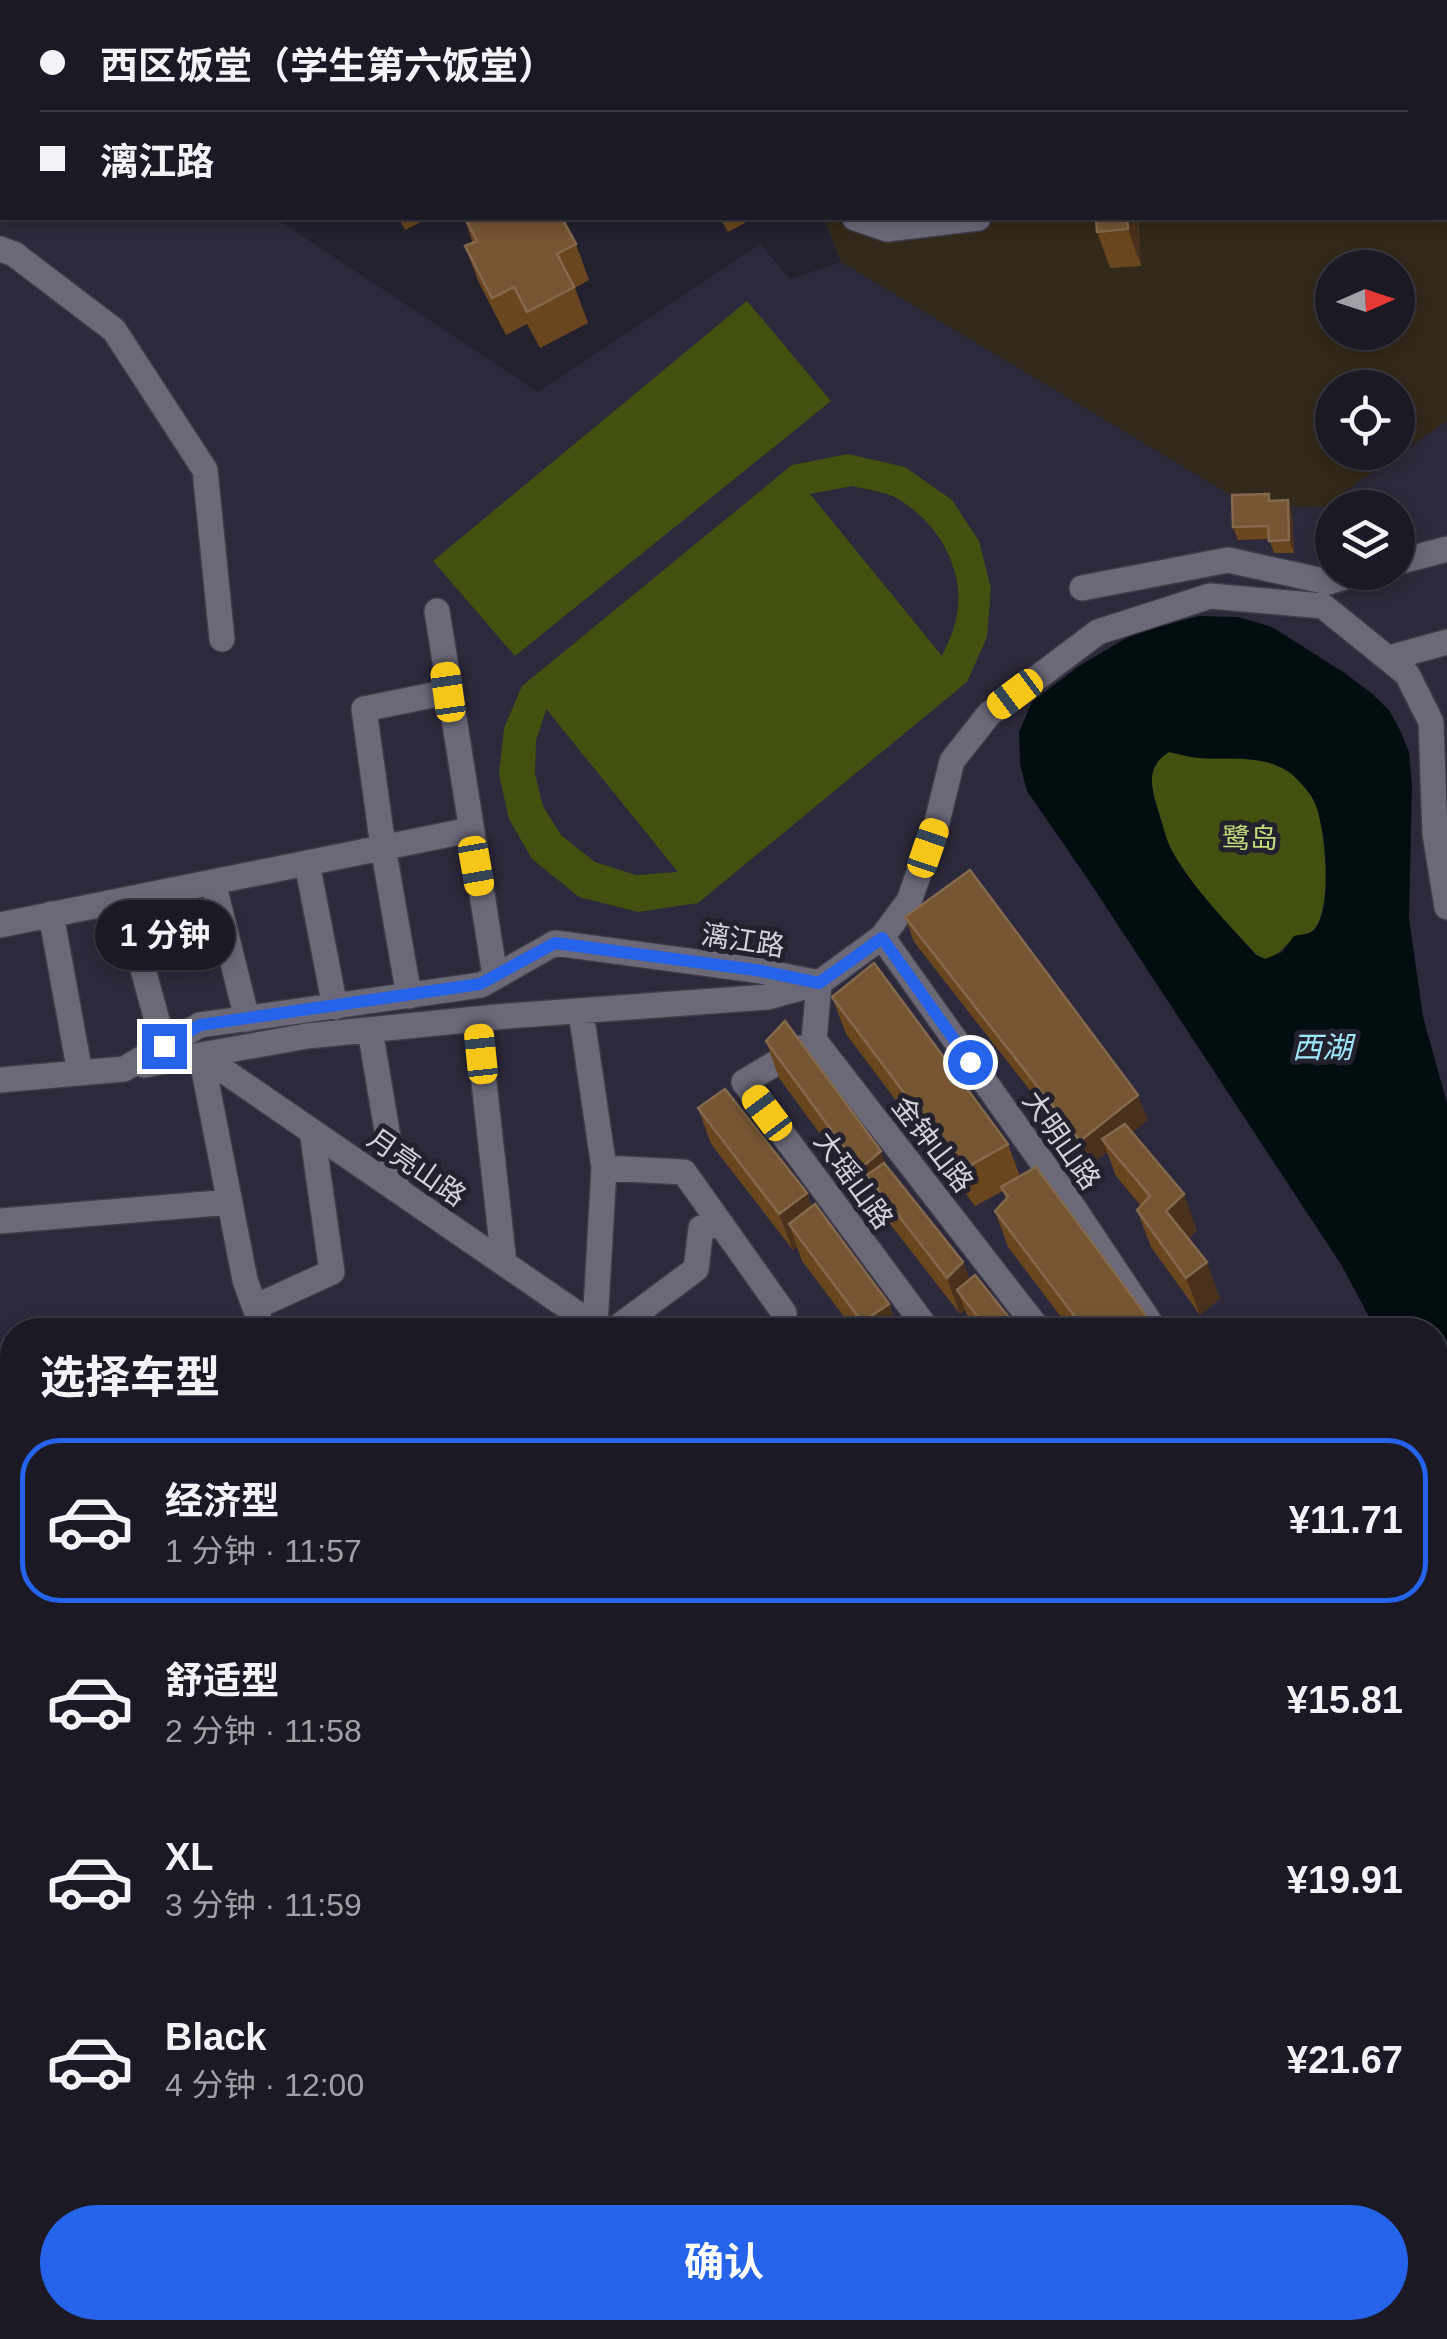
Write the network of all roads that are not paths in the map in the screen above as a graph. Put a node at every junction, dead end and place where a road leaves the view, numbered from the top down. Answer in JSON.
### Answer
{"nodes":[{"id":1,"x":861,"y":220,"type":"edge"},
{"id":2,"x":961,"y":220,"type":"edge"},
{"id":3,"x":0,"y":249,"type":"edge"},
{"id":4,"x":1447,"y":549,"type":"edge"},
{"id":5,"x":1415,"y":557,"type":"edge"},
{"id":6,"x":1315,"y":579,"type":"edge"},
{"id":7,"x":1082,"y":588,"type":"dead end"},
{"id":8,"x":437,"y":611,"type":"dead end"},
{"id":9,"x":222,"y":640,"type":"dead end"},
{"id":10,"x":1447,"y":642,"type":"edge"},
{"id":11,"x":1389,"y":658,"type":"junction"},
{"id":12,"x":448,"y":692,"type":"junction"},
{"id":13,"x":470,"y":830,"type":"junction"},
{"id":14,"x":382,"y":848,"type":"junction"},
{"id":15,"x":1443,"y":854,"type":"edge"},
{"id":16,"x":307,"y":863,"type":"junction"},
{"id":17,"x":212,"y":882,"type":"junction"},
{"id":18,"x":124,"y":900,"type":"junction"},
{"id":19,"x":1447,"y":907,"type":"edge"},
{"id":20,"x":51,"y":914,"type":"junction"},
{"id":21,"x":0,"y":925,"type":"edge"},
{"id":22,"x":882,"y":938,"type":"junction"},
{"id":23,"x":495,"y":976,"type":"junction"},
{"id":24,"x":819,"y":983,"type":"junction"},
{"id":25,"x":409,"y":996,"type":"junction"},
{"id":26,"x":335,"y":1007,"type":"junction"},
{"id":27,"x":581,"y":1012,"type":"junction"},
{"id":28,"x":246,"y":1019,"type":"junction"},
{"id":29,"x":477,"y":1019,"type":"junction"},
{"id":30,"x":370,"y":1030,"type":"junction"},
{"id":31,"x":814,"y":1040,"type":"junction"},
{"id":32,"x":164,"y":1046,"type":"junction"},
{"id":33,"x":201,"y":1055,"type":"junction"},
{"id":34,"x":124,"y":1069,"type":"junction"},
{"id":35,"x":80,"y":1073,"type":"junction"},
{"id":36,"x":0,"y":1080,"type":"edge"},
{"id":37,"x":312,"y":1132,"type":"junction"},
{"id":38,"x":604,"y":1168,"type":"junction"},
{"id":39,"x":397,"y":1190,"type":"junction"},
{"id":40,"x":230,"y":1202,"type":"junction"},
{"id":41,"x":0,"y":1221,"type":"edge"},
{"id":42,"x":721,"y":1224,"type":"junction"},
{"id":43,"x":504,"y":1263,"type":"junction"},
{"id":44,"x":259,"y":1318,"type":"edge"},
{"id":45,"x":586,"y":1318,"type":"edge"},
{"id":46,"x":601,"y":1318,"type":"edge"},
{"id":47,"x":617,"y":1318,"type":"edge"},
{"id":48,"x":784,"y":1318,"type":"edge"},
{"id":49,"x":919,"y":1318,"type":"edge"},
{"id":50,"x":1030,"y":1318,"type":"edge"},
{"id":51,"x":1148,"y":1318,"type":"edge"}],
"edges":[{"from":1,"to":2,"type":"street"},
{"from":3,"to":9,"type":"street"},
{"from":4,"to":5,"type":"street"},
{"from":6,"to":7,"type":"street"},
{"from":8,"to":12,"type":"street"},
{"from":10,"to":11,"type":"street"},
{"from":11,"to":15,"type":"street"},
{"from":11,"to":22,"type":"street"},
{"from":12,"to":13,"type":"street"},
{"from":12,"to":14,"type":"street"},
{"from":13,"to":14,"type":"street"},
{"from":13,"to":23,"type":"street"},
{"from":14,"to":16,"type":"street"},
{"from":14,"to":25,"type":"street"},
{"from":15,"to":19,"type":"street"},
{"from":16,"to":17,"type":"street"},
{"from":16,"to":26,"type":"street"},
{"from":17,"to":18,"type":"street"},
{"from":17,"to":28,"type":"street"},
{"from":18,"to":20,"type":"street"},
{"from":18,"to":32,"type":"street"},
{"from":20,"to":21,"type":"street"},
{"from":20,"to":35,"type":"street"},
{"from":22,"to":24,"type":"street"},
{"from":22,"to":51,"type":"street","name":"大明山路"},
{"from":23,"to":24,"type":"street","name":"漓江路"},
{"from":23,"to":25,"type":"street","name":"漓江路"},
{"from":24,"to":27,"type":"street"},
{"from":24,"to":31,"type":"street"},
{"from":25,"to":26,"type":"street","name":"漓江路"},
{"from":26,"to":28,"type":"street","name":"漓江路"},
{"from":27,"to":29,"type":"street"},
{"from":27,"to":38,"type":"street"},
{"from":28,"to":32,"type":"street","name":"漓江路"},
{"from":29,"to":30,"type":"street"},
{"from":29,"to":43,"type":"street"},
{"from":30,"to":33,"type":"street"},
{"from":30,"to":39,"type":"street"},
{"from":31,"to":49,"type":"street","name":"大瑶山路"},
{"from":31,"to":50,"type":"street","name":"金钟山路"},
{"from":32,"to":34,"type":"street","name":"漓江路"},
{"from":33,"to":34,"type":"street"},
{"from":33,"to":37,"type":"street","name":"月亮山路"},
{"from":33,"to":40,"type":"street"},
{"from":34,"to":35,"type":"street","name":"漓江路"},
{"from":35,"to":36,"type":"street","name":"漓江路"},
{"from":37,"to":39,"type":"street","name":"月亮山路"},
{"from":37,"to":44,"type":"street"},
{"from":38,"to":42,"type":"street"},
{"from":38,"to":46,"type":"street"},
{"from":39,"to":43,"type":"street","name":"月亮山路"},
{"from":40,"to":41,"type":"street"},
{"from":40,"to":44,"type":"street"},
{"from":42,"to":47,"type":"street"},
{"from":42,"to":48,"type":"street"},
{"from":43,"to":45,"type":"street","name":"月亮山路"}]}
